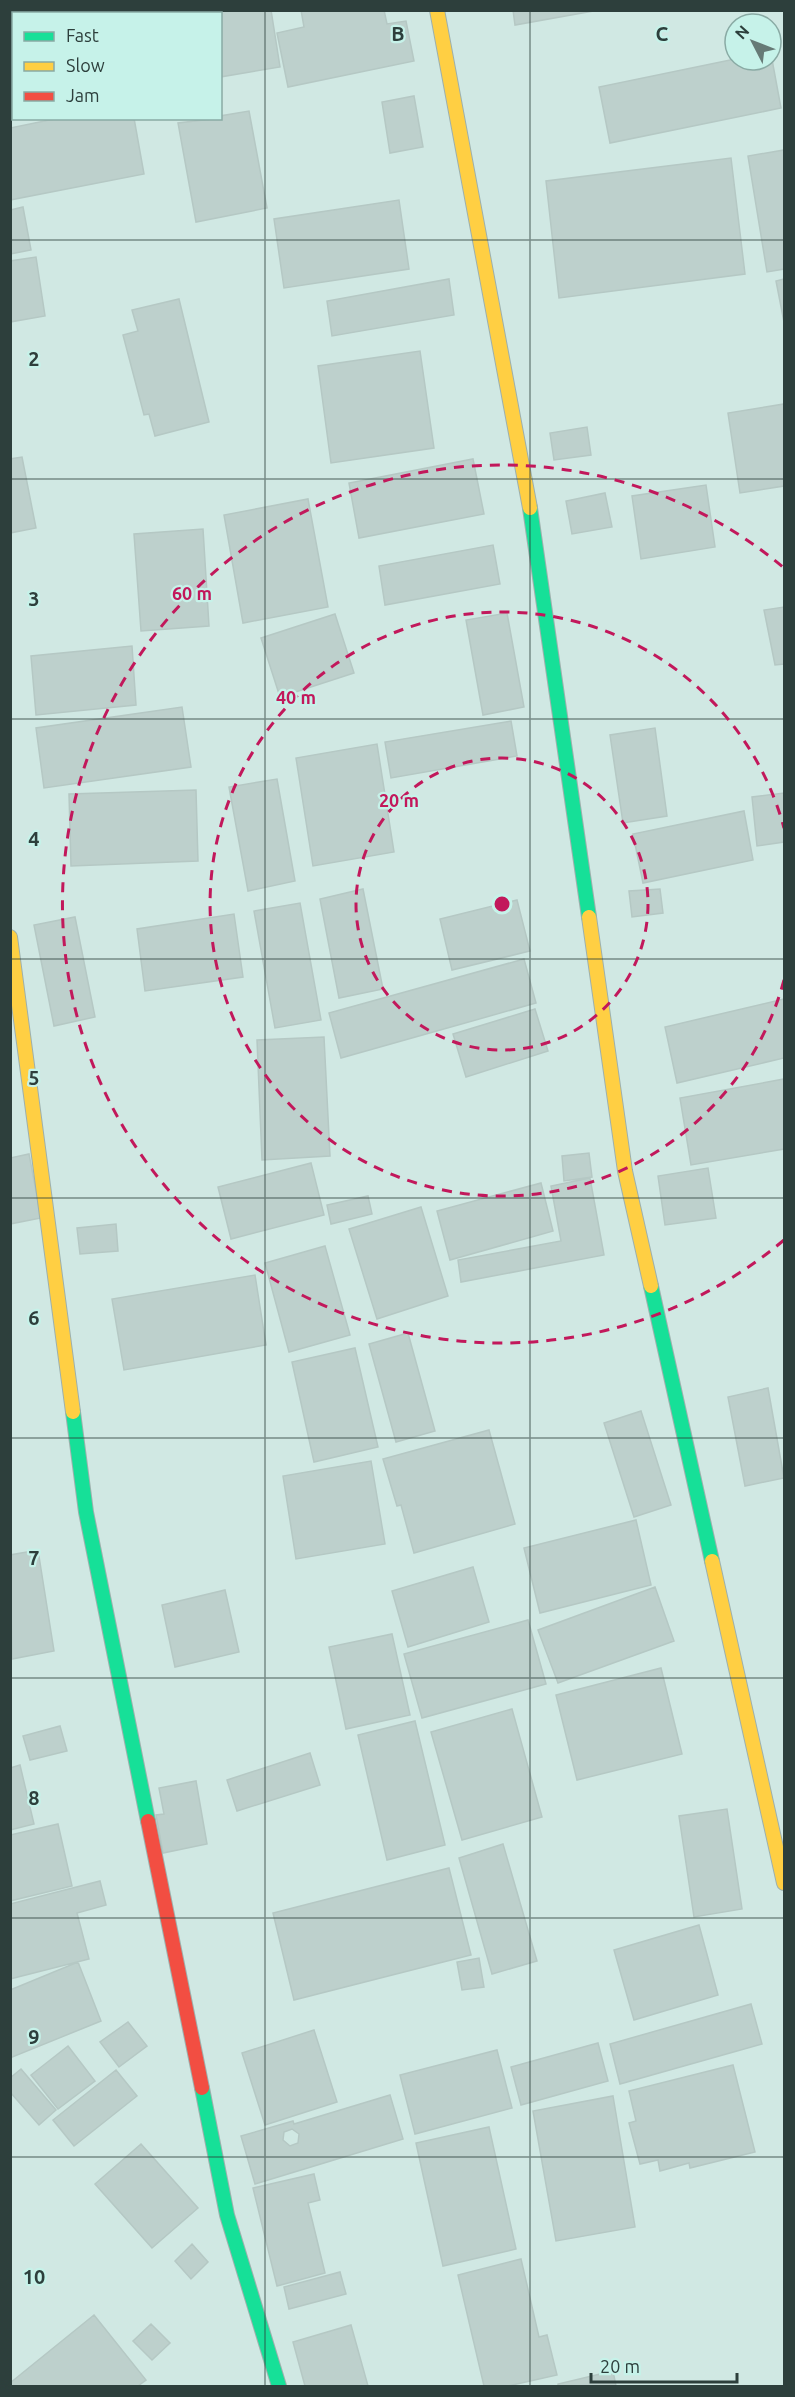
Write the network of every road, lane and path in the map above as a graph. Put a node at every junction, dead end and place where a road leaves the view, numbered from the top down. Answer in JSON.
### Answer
{"nodes":[{"id":1,"x":437,"y":10,"type":"edge"},
{"id":2,"x":10,"y":937,"type":"edge"},
{"id":3,"x":784,"y":1883,"type":"edge"},
{"id":4,"x":279,"y":2386,"type":"edge"}],
"edges":[{"from":1,"to":3,"type":"street"},
{"from":2,"to":4,"type":"street"}]}
